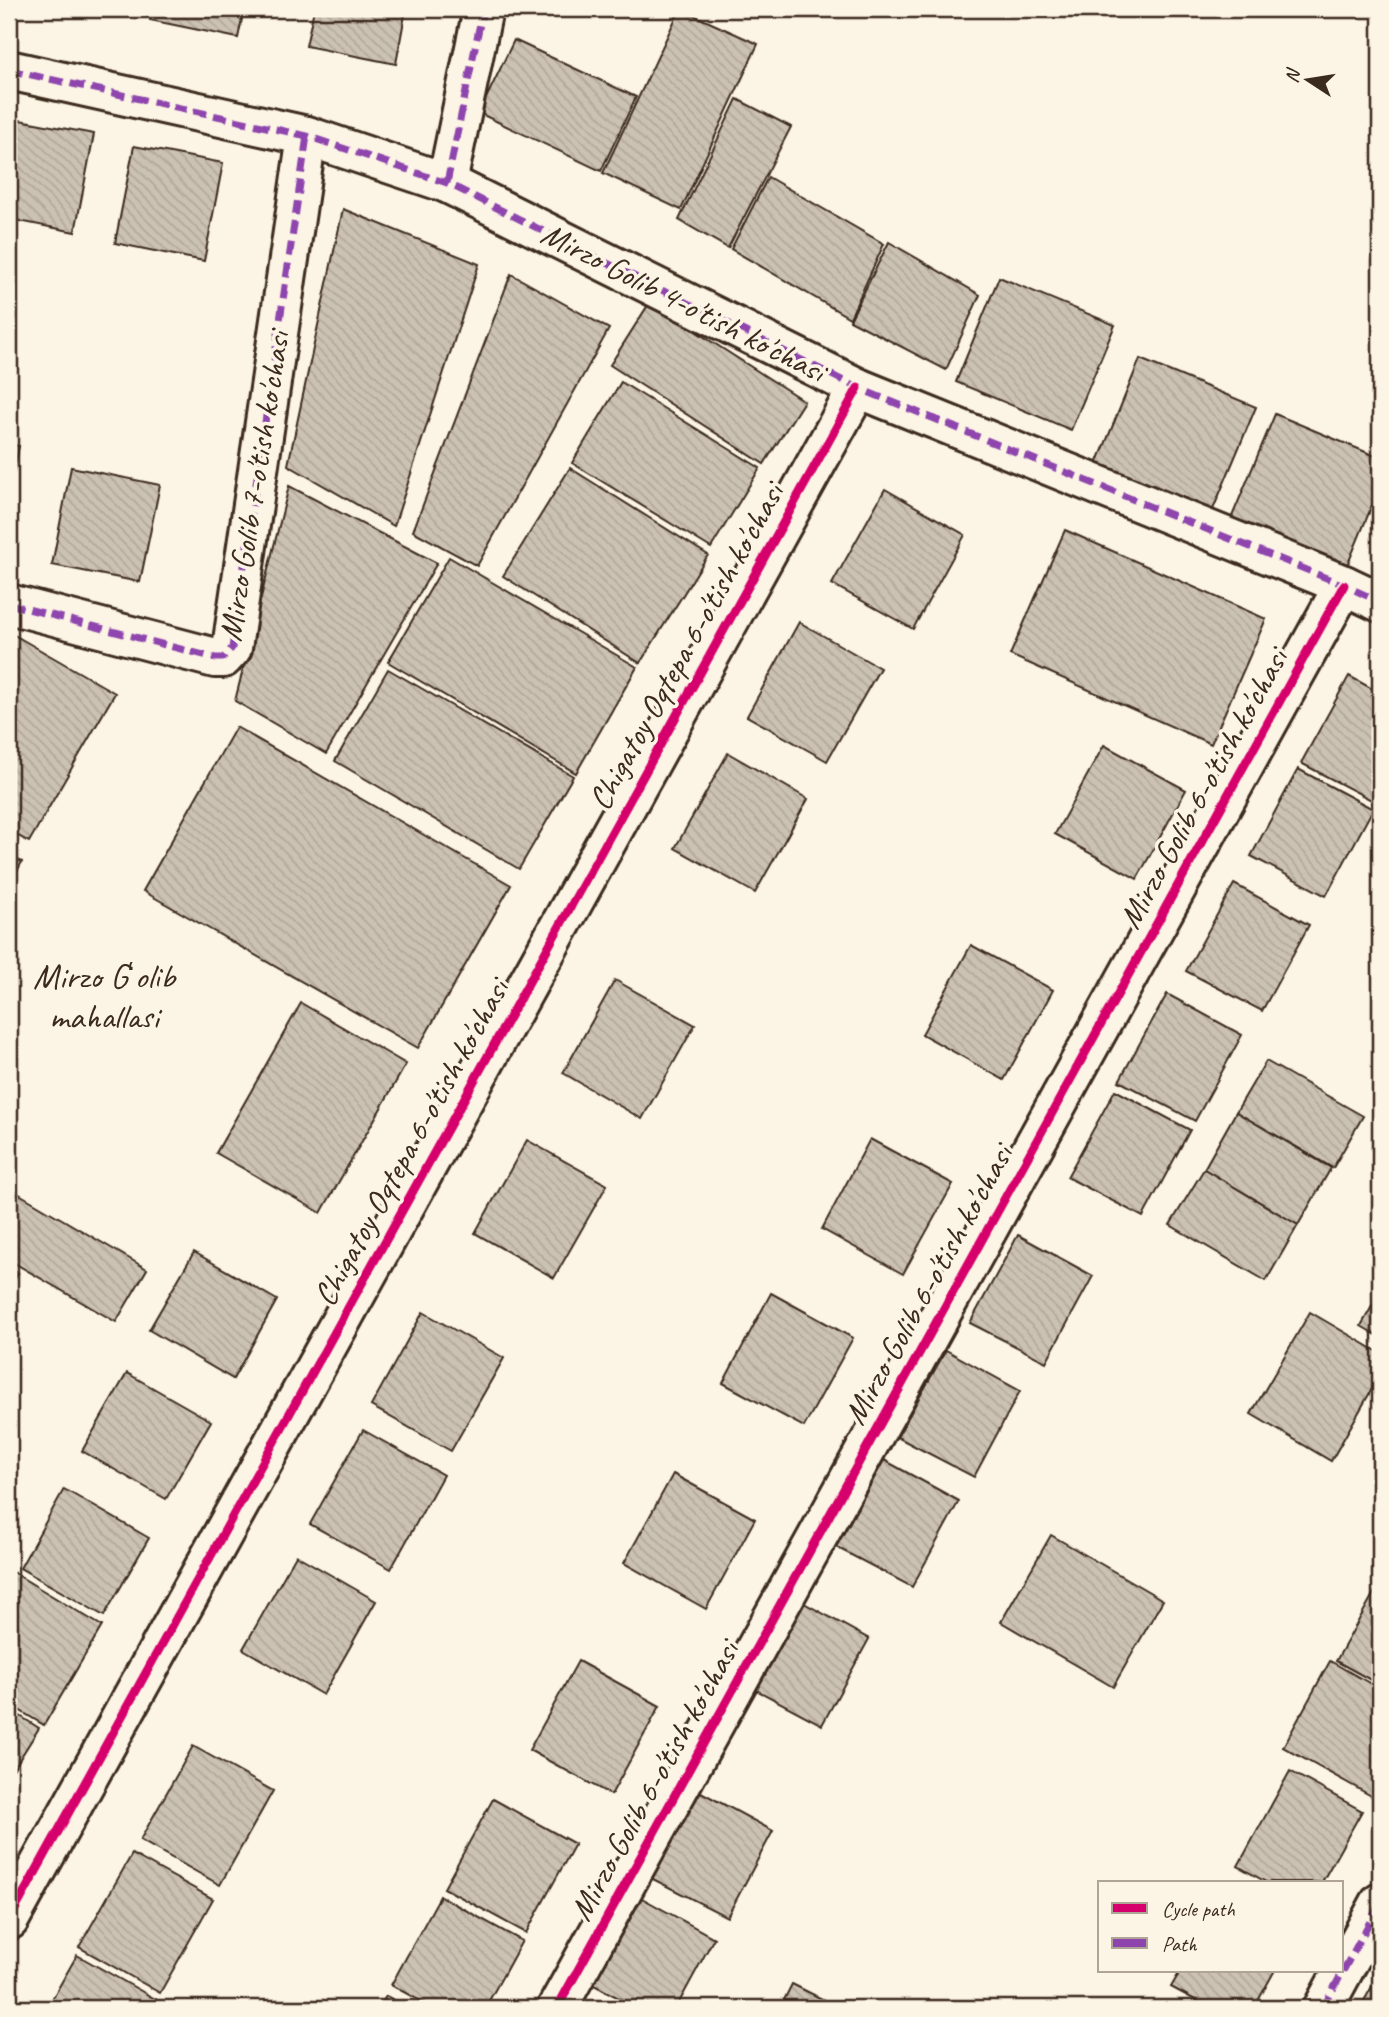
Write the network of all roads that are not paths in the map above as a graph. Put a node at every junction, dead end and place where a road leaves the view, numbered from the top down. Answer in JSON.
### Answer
{"nodes":[{"id":1,"x":483,"y":9,"type":"edge"},
{"id":2,"x":9,"y":70,"type":"edge"},
{"id":3,"x":307,"y":136,"type":"junction"},
{"id":4,"x":447,"y":183,"type":"junction"},
{"id":5,"x":858,"y":388,"type":"junction"},
{"id":6,"x":1344,"y":585,"type":"junction"},
{"id":7,"x":1380,"y":602,"type":"edge"},
{"id":8,"x":9,"y":604,"type":"edge"},
{"id":9,"x":1380,"y":1903,"type":"edge"},
{"id":10,"x":9,"y":1920,"type":"edge"},
{"id":11,"x":1344,"y":1968,"type":"edge"},
{"id":12,"x":1342,"y":1972,"type":"edge"},
{"id":13,"x":557,"y":2008,"type":"edge"},
{"id":14,"x":1322,"y":2008,"type":"edge"}],
"edges":[{"from":1,"to":4,"type":"street"},
{"from":2,"to":3,"type":"street","name":"Mirzo Golib 4-o'tish ko'chasi"},
{"from":3,"to":4,"type":"street","name":"Mirzo Golib 4-o'tish ko'chasi"},
{"from":3,"to":8,"type":"street","name":"Mirzo Golib 7-o'tish ko'chasi"},
{"from":4,"to":5,"type":"street","name":"Mirzo Golib 4-o'tish ko'chasi"},
{"from":5,"to":6,"type":"street","name":"Mirzo Golib 4-o'tish ko'chasi"},
{"from":5,"to":10,"type":"street","name":"Chigatoy Oqtepa 6-o'tish ko'chasi"},
{"from":6,"to":7,"type":"street","name":"Mirzo Golib 4-o'tish ko'chasi"},
{"from":6,"to":13,"type":"street","name":"Mirzo Golib 6-o'tish ko'chasi"},
{"from":9,"to":11,"type":"street"},
{"from":12,"to":14,"type":"street"}]}
